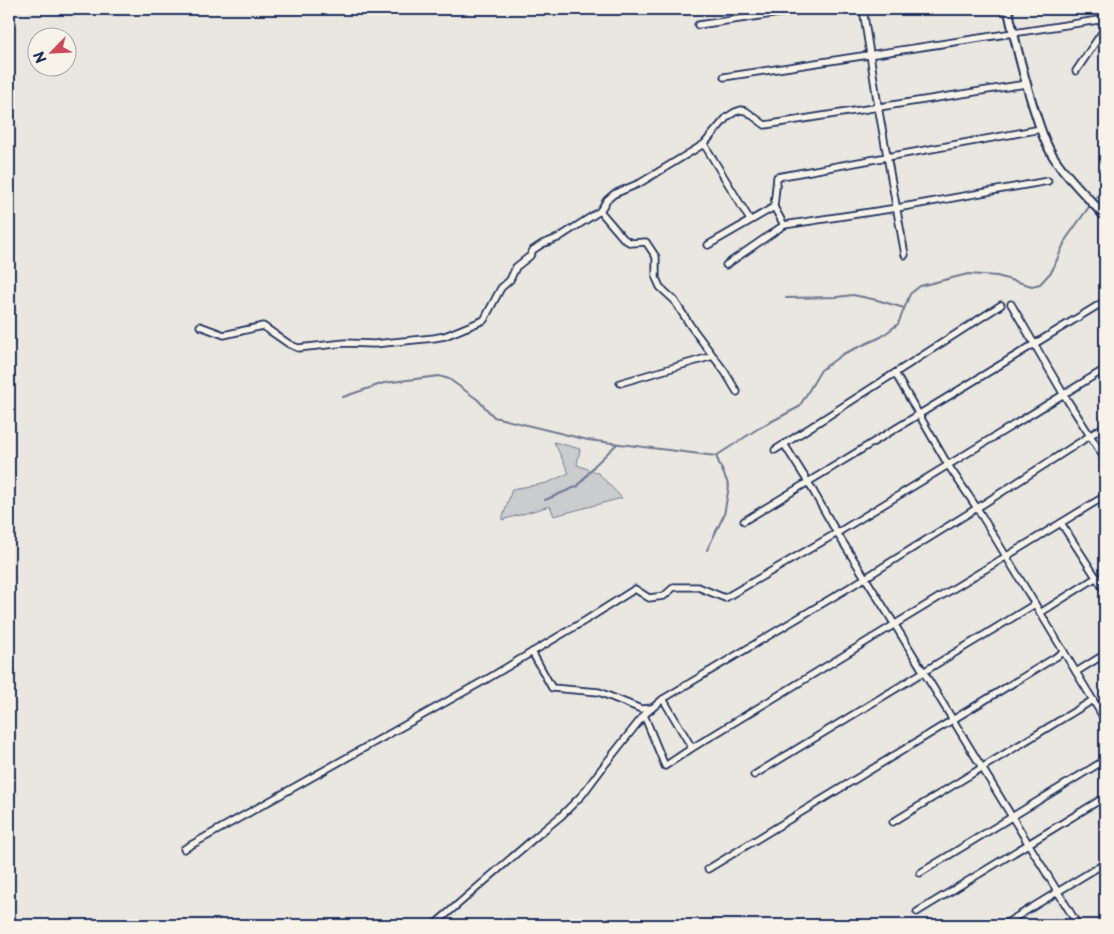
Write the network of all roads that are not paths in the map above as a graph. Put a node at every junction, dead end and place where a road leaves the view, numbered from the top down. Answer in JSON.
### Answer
{"nodes":[{"id":1,"x":759,"y":9,"type":"edge"},
{"id":2,"x":808,"y":9,"type":"edge"},
{"id":3,"x":863,"y":9,"type":"edge"},
{"id":4,"x":1008,"y":9,"type":"edge"},
{"id":5,"x":760,"y":16,"type":"junction"},
{"id":6,"x":1105,"y":19,"type":"edge"},
{"id":7,"x":698,"y":25,"type":"dead end"},
{"id":8,"x":1105,"y":28,"type":"edge"},
{"id":9,"x":1013,"y":33,"type":"junction"},
{"id":10,"x":870,"y":55,"type":"junction"},
{"id":11,"x":1076,"y":71,"type":"dead end"},
{"id":12,"x":724,"y":77,"type":"dead end"},
{"id":13,"x":1026,"y":84,"type":"junction"},
{"id":14,"x":878,"y":106,"type":"junction"},
{"id":15,"x":1041,"y":129,"type":"junction"},
{"id":16,"x":704,"y":144,"type":"junction"},
{"id":17,"x":888,"y":158,"type":"junction"},
{"id":18,"x":1048,"y":181,"type":"dead end"},
{"id":19,"x":774,"y":207,"type":"junction"},
{"id":20,"x":897,"y":208,"type":"junction"},
{"id":21,"x":600,"y":211,"type":"junction"},
{"id":22,"x":1105,"y":217,"type":"edge"},
{"id":23,"x":750,"y":220,"type":"junction"},
{"id":24,"x":784,"y":225,"type":"junction"},
{"id":25,"x":708,"y":245,"type":"dead end"},
{"id":26,"x":905,"y":256,"type":"dead end"},
{"id":27,"x":726,"y":265,"type":"dead end"},
{"id":28,"x":1105,"y":301,"type":"edge"},
{"id":29,"x":1011,"y":304,"type":"dead end"},
{"id":30,"x":1001,"y":305,"type":"dead end"},
{"id":31,"x":200,"y":326,"type":"dead end"},
{"id":32,"x":1035,"y":344,"type":"junction"},
{"id":33,"x":713,"y":356,"type":"junction"},
{"id":34,"x":1105,"y":369,"type":"edge"},
{"id":35,"x":894,"y":373,"type":"junction"},
{"id":36,"x":620,"y":383,"type":"dead end"},
{"id":37,"x":737,"y":392,"type":"dead end"},
{"id":38,"x":1064,"y":395,"type":"junction"},
{"id":39,"x":919,"y":414,"type":"junction"},
{"id":40,"x":1105,"y":426,"type":"edge"},
{"id":41,"x":1090,"y":435,"type":"junction"},
{"id":42,"x":784,"y":444,"type":"junction"},
{"id":43,"x":775,"y":450,"type":"dead end"},
{"id":44,"x":1105,"y":459,"type":"edge"},
{"id":45,"x":948,"y":465,"type":"junction"},
{"id":46,"x":808,"y":482,"type":"junction"},
{"id":47,"x":1105,"y":496,"type":"edge"},
{"id":48,"x":976,"y":508,"type":"junction"},
{"id":49,"x":744,"y":521,"type":"dead end"},
{"id":50,"x":1062,"y":523,"type":"junction"},
{"id":51,"x":837,"y":533,"type":"junction"},
{"id":52,"x":1006,"y":557,"type":"junction"},
{"id":53,"x":1097,"y":577,"type":"junction"},
{"id":54,"x":865,"y":578,"type":"junction"},
{"id":55,"x":1105,"y":591,"type":"edge"},
{"id":56,"x":1035,"y":604,"type":"junction"},
{"id":57,"x":1040,"y":613,"type":"junction"},
{"id":58,"x":895,"y":624,"type":"junction"},
{"id":59,"x":532,"y":652,"type":"junction"},
{"id":60,"x":1064,"y":652,"type":"junction"},
{"id":61,"x":1105,"y":654,"type":"edge"},
{"id":62,"x":924,"y":672,"type":"junction"},
{"id":63,"x":1076,"y":672,"type":"junction"},
{"id":64,"x":663,"y":699,"type":"junction"},
{"id":65,"x":1093,"y":700,"type":"junction"},
{"id":66,"x":652,"y":708,"type":"junction"},
{"id":67,"x":644,"y":715,"type":"junction"},
{"id":68,"x":953,"y":720,"type":"junction"},
{"id":69,"x":1105,"y":720,"type":"edge"},
{"id":70,"x":692,"y":748,"type":"junction"},
{"id":71,"x":1105,"y":760,"type":"edge"},
{"id":72,"x":982,"y":768,"type":"junction"},
{"id":73,"x":754,"y":775,"type":"dead end"},
{"id":74,"x":1105,"y":796,"type":"edge"},
{"id":75,"x":1012,"y":817,"type":"junction"},
{"id":76,"x":893,"y":822,"type":"dead end"},
{"id":77,"x":1028,"y":844,"type":"junction"},
{"id":78,"x":184,"y":849,"type":"dead end"},
{"id":79,"x":1105,"y":863,"type":"edge"},
{"id":80,"x":708,"y":869,"type":"dead end"},
{"id":81,"x":920,"y":873,"type":"dead end"},
{"id":82,"x":1057,"y":892,"type":"junction"},
{"id":83,"x":916,"y":912,"type":"dead end"},
{"id":84,"x":434,"y":925,"type":"edge"},
{"id":85,"x":1003,"y":925,"type":"edge"},
{"id":86,"x":1078,"y":925,"type":"edge"}],
"edges":[{"from":1,"to":5,"type":"street"},
{"from":2,"to":5,"type":"street"},
{"from":3,"to":10,"type":"street"},
{"from":4,"to":9,"type":"main road"},
{"from":5,"to":7,"type":"street"},
{"from":6,"to":9,"type":"street"},
{"from":8,"to":11,"type":"street"},
{"from":9,"to":10,"type":"street"},
{"from":9,"to":13,"type":"main road"},
{"from":10,"to":12,"type":"street"},
{"from":10,"to":14,"type":"street"},
{"from":13,"to":14,"type":"street"},
{"from":13,"to":15,"type":"main road"},
{"from":14,"to":16,"type":"street"},
{"from":14,"to":17,"type":"street"},
{"from":15,"to":17,"type":"street"},
{"from":15,"to":22,"type":"main road"},
{"from":16,"to":21,"type":"street"},
{"from":16,"to":23,"type":"street"},
{"from":17,"to":19,"type":"street"},
{"from":17,"to":20,"type":"street"},
{"from":18,"to":20,"type":"street"},
{"from":19,"to":23,"type":"street"},
{"from":19,"to":24,"type":"street"},
{"from":20,"to":24,"type":"street"},
{"from":20,"to":26,"type":"street"},
{"from":21,"to":31,"type":"street"},
{"from":21,"to":33,"type":"street"},
{"from":23,"to":25,"type":"street"},
{"from":24,"to":27,"type":"street"},
{"from":28,"to":32,"type":"street"},
{"from":29,"to":32,"type":"street"},
{"from":30,"to":35,"type":"street"},
{"from":32,"to":38,"type":"street"},
{"from":32,"to":39,"type":"street"},
{"from":33,"to":36,"type":"street"},
{"from":33,"to":37,"type":"street"},
{"from":34,"to":38,"type":"street"},
{"from":35,"to":39,"type":"street"},
{"from":35,"to":42,"type":"street"},
{"from":38,"to":41,"type":"street"},
{"from":38,"to":45,"type":"street"},
{"from":39,"to":45,"type":"street"},
{"from":39,"to":46,"type":"street"},
{"from":40,"to":41,"type":"street"},
{"from":41,"to":44,"type":"street"},
{"from":41,"to":48,"type":"street"},
{"from":42,"to":43,"type":"street"},
{"from":42,"to":46,"type":"street"},
{"from":45,"to":48,"type":"street"},
{"from":45,"to":51,"type":"street"},
{"from":46,"to":49,"type":"street"},
{"from":46,"to":51,"type":"street"},
{"from":47,"to":50,"type":"street"},
{"from":48,"to":52,"type":"street"},
{"from":48,"to":54,"type":"street"},
{"from":50,"to":52,"type":"street"},
{"from":50,"to":53,"type":"street"},
{"from":51,"to":54,"type":"street"},
{"from":51,"to":59,"type":"street"},
{"from":52,"to":56,"type":"street"},
{"from":52,"to":58,"type":"street"},
{"from":53,"to":55,"type":"street"},
{"from":53,"to":57,"type":"street"},
{"from":54,"to":58,"type":"street"},
{"from":54,"to":64,"type":"street"},
{"from":56,"to":57,"type":"street"},
{"from":56,"to":62,"type":"street"},
{"from":57,"to":60,"type":"street"},
{"from":58,"to":62,"type":"street"},
{"from":58,"to":70,"type":"street"},
{"from":59,"to":66,"type":"street"},
{"from":59,"to":78,"type":"street"},
{"from":60,"to":63,"type":"street"},
{"from":60,"to":68,"type":"street"},
{"from":61,"to":63,"type":"street"},
{"from":62,"to":68,"type":"street"},
{"from":62,"to":73,"type":"street"},
{"from":63,"to":65,"type":"street"},
{"from":64,"to":66,"type":"street"},
{"from":64,"to":70,"type":"street"},
{"from":65,"to":69,"type":"street"},
{"from":65,"to":72,"type":"street"},
{"from":66,"to":67,"type":"street"},
{"from":67,"to":70,"type":"street"},
{"from":67,"to":84,"type":"street"},
{"from":68,"to":72,"type":"street"},
{"from":68,"to":80,"type":"street"},
{"from":71,"to":75,"type":"street"},
{"from":72,"to":75,"type":"street"},
{"from":72,"to":76,"type":"street"},
{"from":74,"to":77,"type":"street"},
{"from":75,"to":77,"type":"street"},
{"from":75,"to":81,"type":"street"},
{"from":77,"to":82,"type":"street"},
{"from":77,"to":83,"type":"street"},
{"from":79,"to":82,"type":"street"},
{"from":82,"to":85,"type":"street"},
{"from":82,"to":86,"type":"street"}]}
